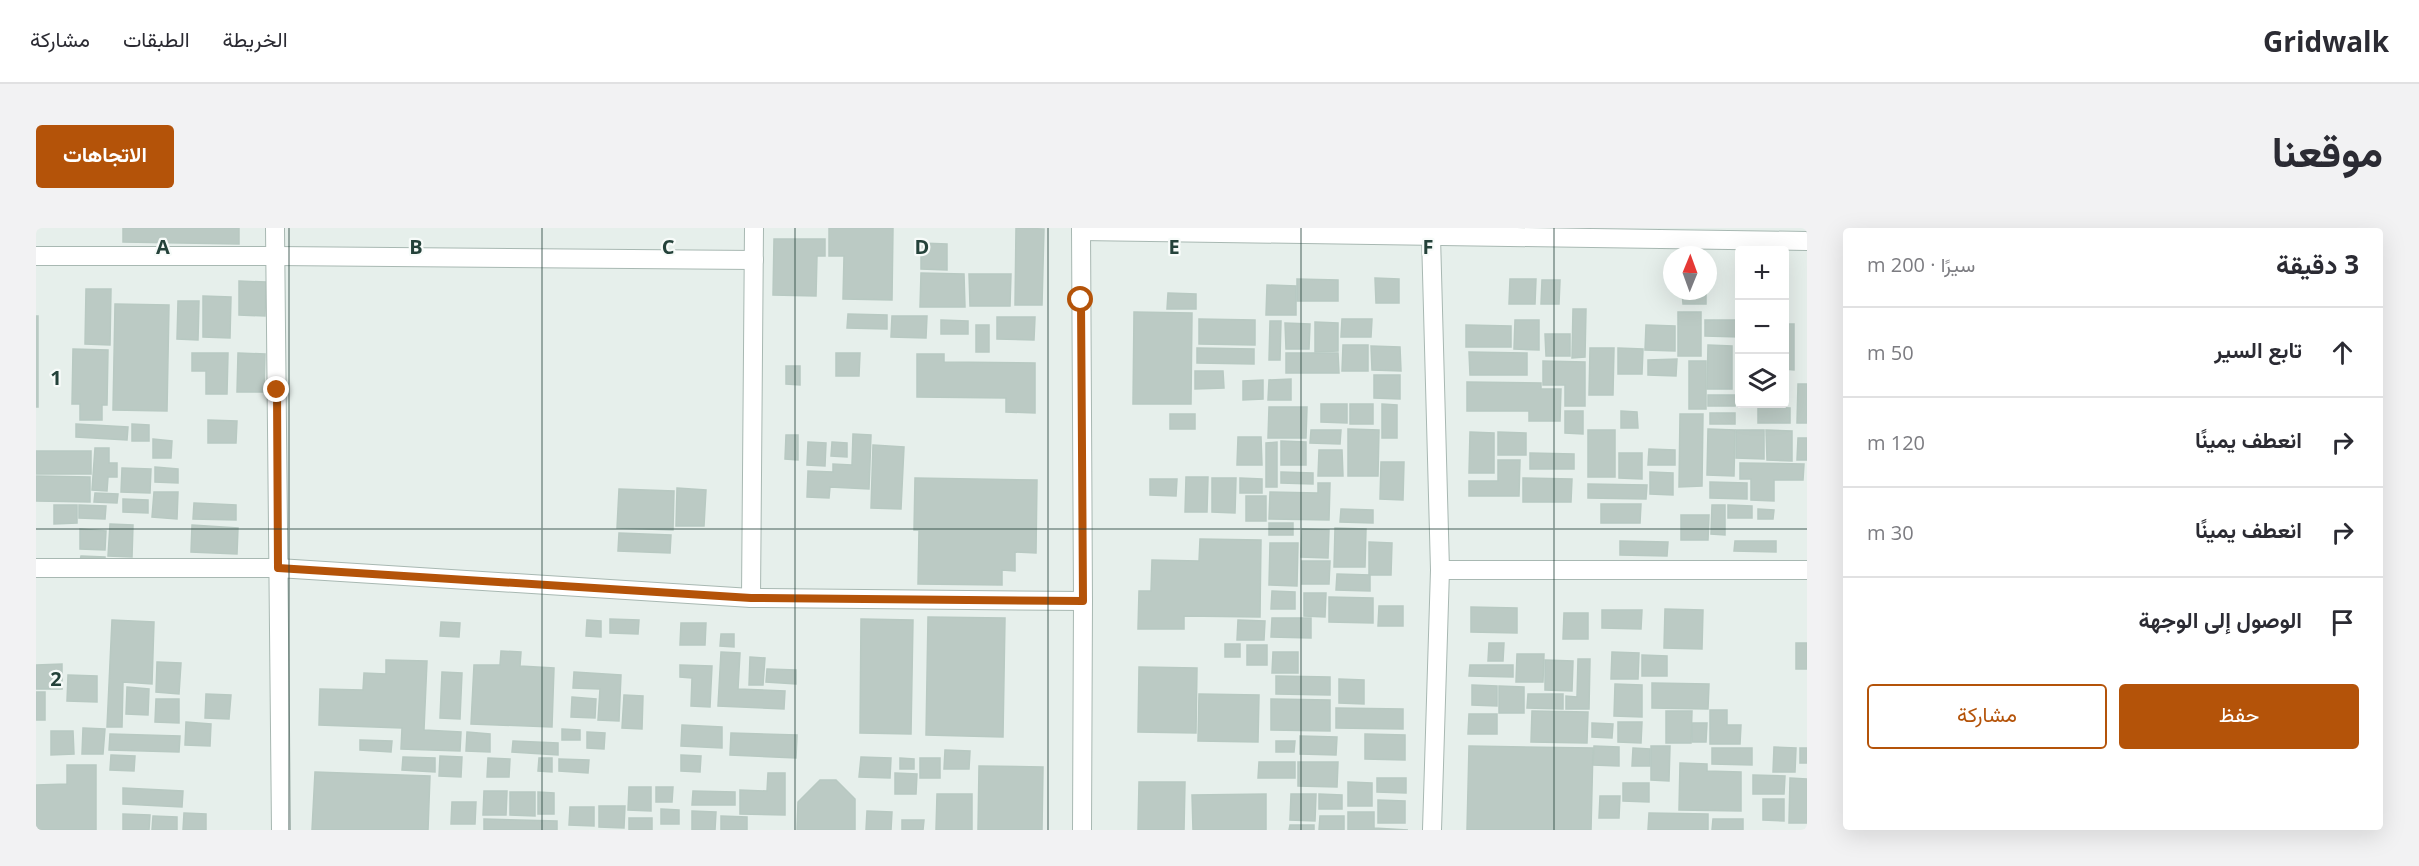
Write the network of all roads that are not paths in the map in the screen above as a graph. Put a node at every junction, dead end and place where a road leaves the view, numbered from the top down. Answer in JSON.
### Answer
{"nodes":[{"id":1,"x":275,"y":228,"type":"edge"},
{"id":2,"x":754,"y":228,"type":"edge"},
{"id":3,"x":1081,"y":229,"type":"edge"},
{"id":4,"x":1431,"y":236,"type":"junction"},
{"id":5,"x":1807,"y":241,"type":"edge"},
{"id":6,"x":36,"y":256,"type":"edge"},
{"id":7,"x":275,"y":256,"type":"junction"},
{"id":8,"x":754,"y":260,"type":"junction"},
{"id":9,"x":36,"y":568,"type":"edge"},
{"id":10,"x":278,"y":568,"type":"junction"},
{"id":11,"x":1440,"y":570,"type":"junction"},
{"id":12,"x":1807,"y":570,"type":"edge"},
{"id":13,"x":751,"y":598,"type":"junction"},
{"id":14,"x":1083,"y":601,"type":"junction"},
{"id":15,"x":281,"y":830,"type":"edge"},
{"id":16,"x":1082,"y":830,"type":"edge"},
{"id":17,"x":1432,"y":830,"type":"edge"}],
"edges":[{"from":1,"to":7,"type":"street"},
{"from":2,"to":8,"type":"street"},
{"from":3,"to":4,"type":"street"},
{"from":3,"to":14,"type":"street"},
{"from":4,"to":5,"type":"street"},
{"from":4,"to":11,"type":"street"},
{"from":6,"to":7,"type":"street"},
{"from":7,"to":8,"type":"street"},
{"from":7,"to":10,"type":"street"},
{"from":8,"to":13,"type":"street"},
{"from":9,"to":10,"type":"street"},
{"from":10,"to":13,"type":"street"},
{"from":10,"to":15,"type":"street"},
{"from":11,"to":12,"type":"street"},
{"from":11,"to":17,"type":"street"},
{"from":13,"to":14,"type":"street"},
{"from":14,"to":16,"type":"street"}]}
